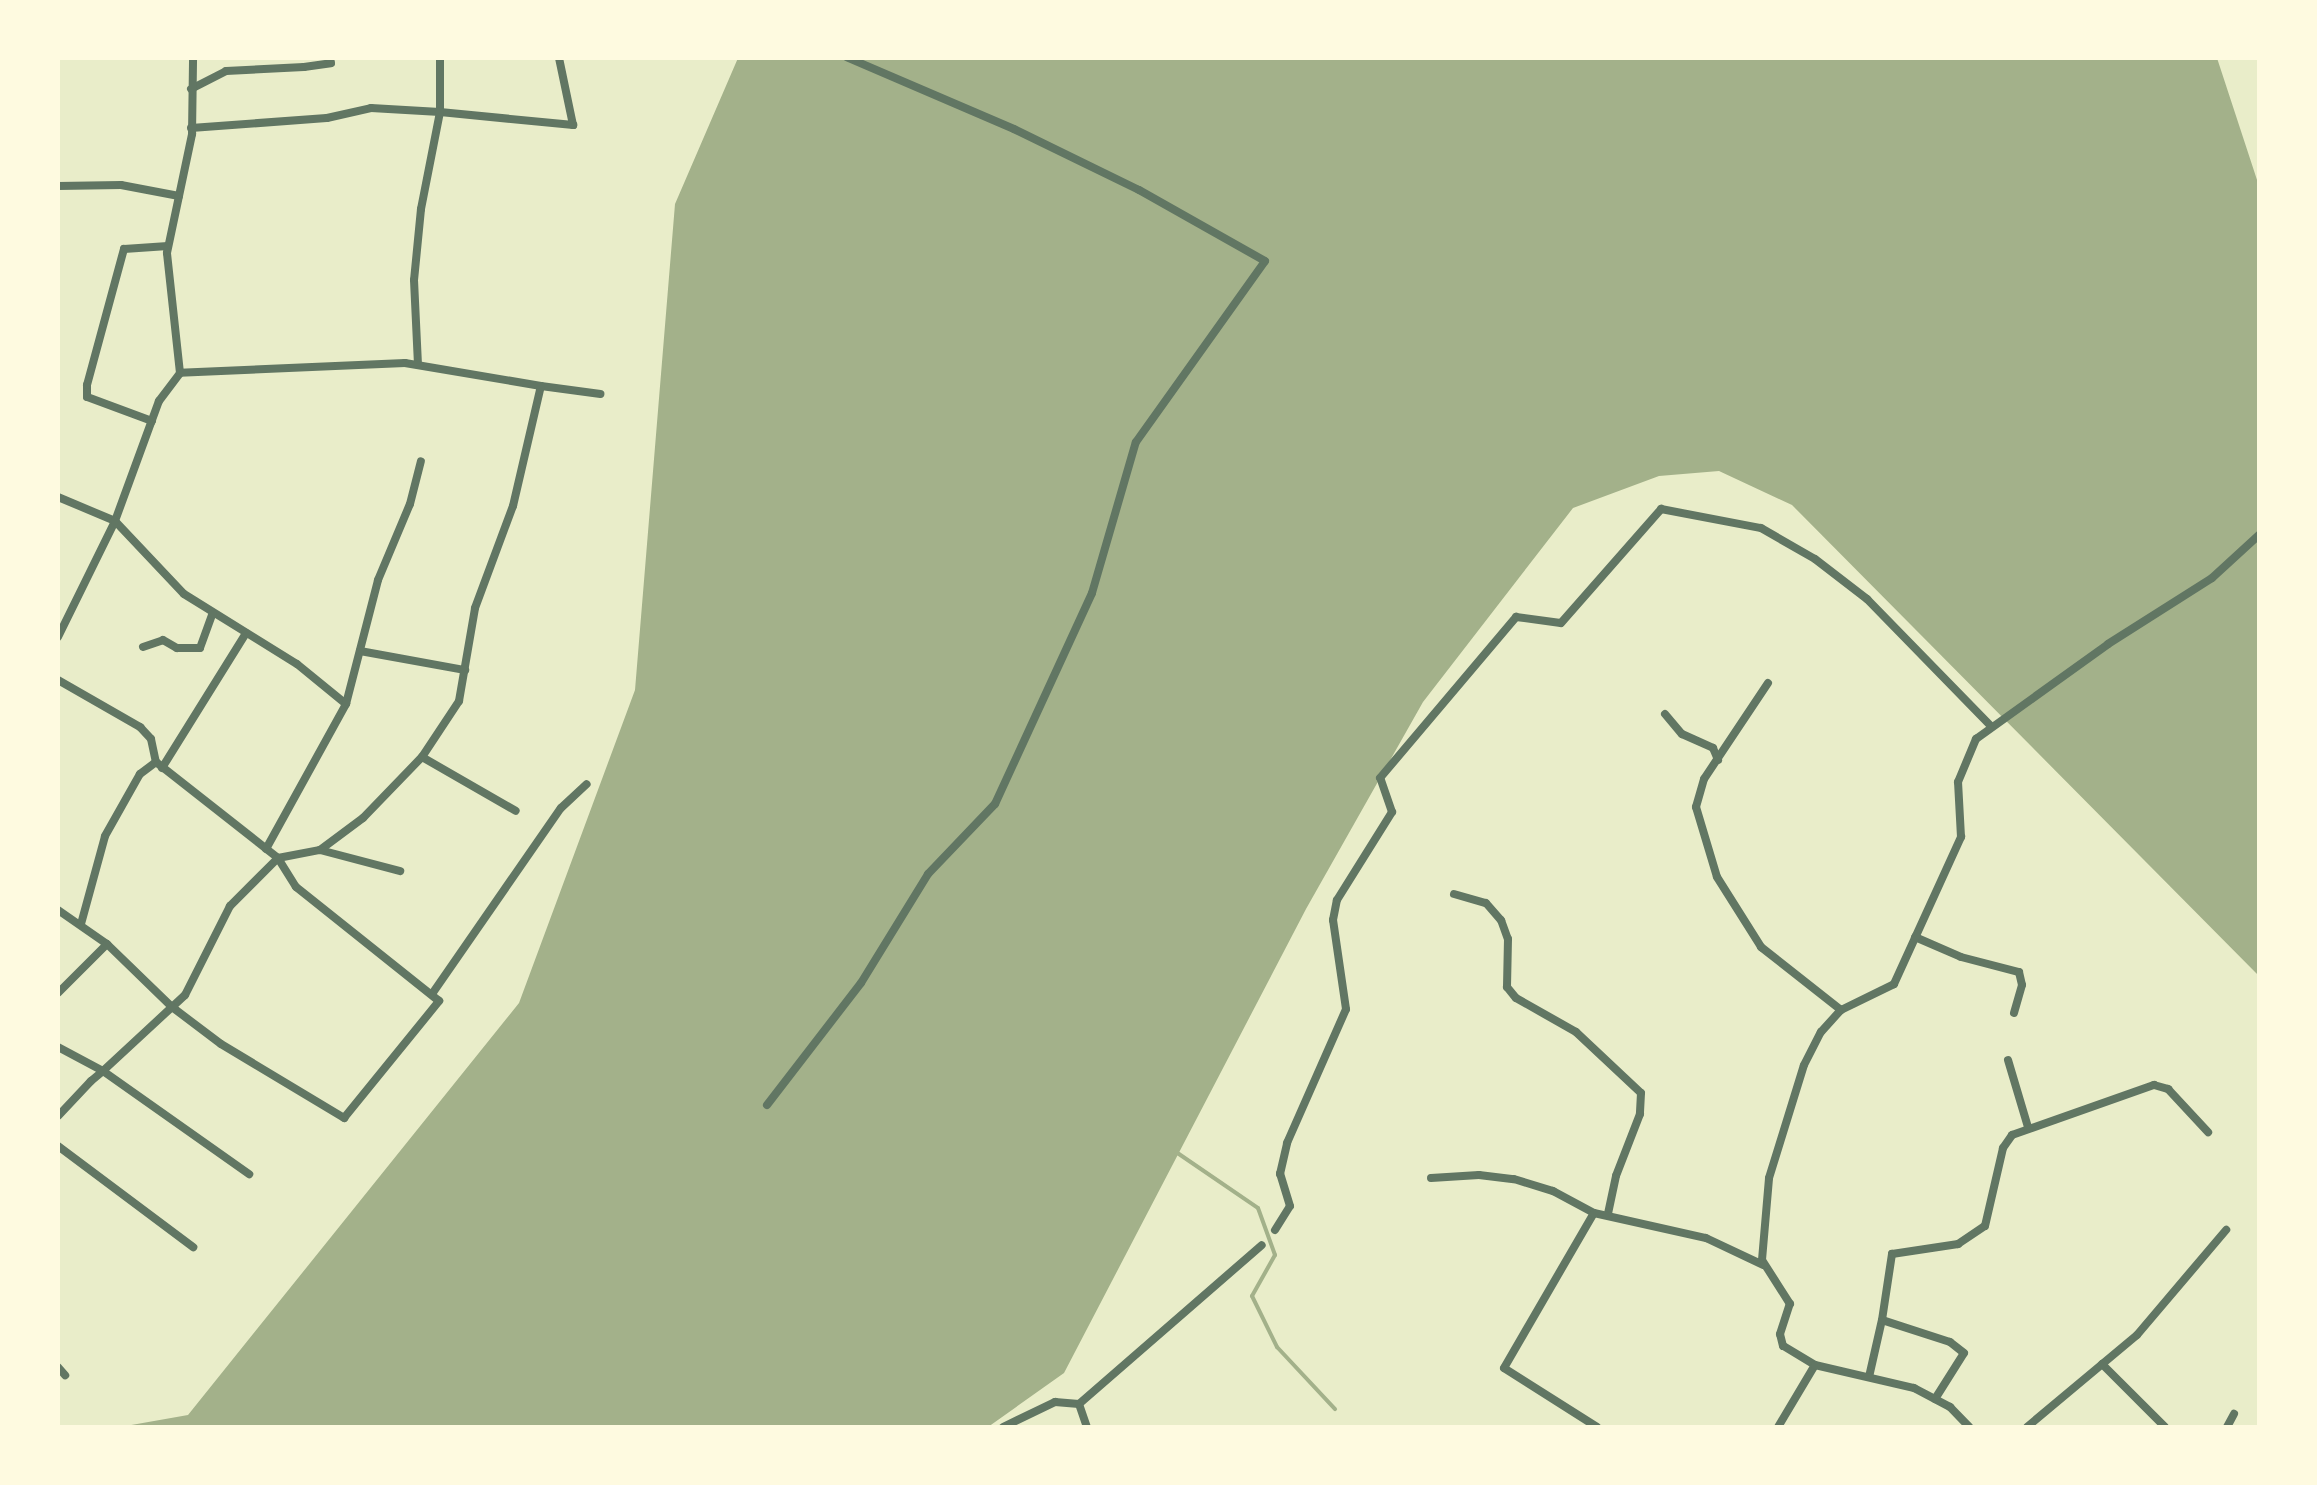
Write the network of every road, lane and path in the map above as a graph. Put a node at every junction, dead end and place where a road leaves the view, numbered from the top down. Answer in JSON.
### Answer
{"nodes":[{"id":1,"x":193,"y":58,"type":"edge"},
{"id":2,"x":330,"y":58,"type":"edge"},
{"id":3,"x":440,"y":58,"type":"edge"},
{"id":4,"x":559,"y":58,"type":"edge"},
{"id":5,"x":848,"y":58,"type":"edge"},
{"id":6,"x":191,"y":89,"type":"junction"},
{"id":7,"x":440,"y":112,"type":"junction"},
{"id":8,"x":191,"y":128,"type":"junction"},
{"id":9,"x":58,"y":186,"type":"edge"},
{"id":10,"x":179,"y":196,"type":"junction"},
{"id":11,"x":168,"y":246,"type":"junction"},
{"id":12,"x":418,"y":365,"type":"junction"},
{"id":13,"x":180,"y":373,"type":"junction"},
{"id":14,"x":541,"y":386,"type":"junction"},
{"id":15,"x":600,"y":394,"type":"dead end"},
{"id":16,"x":152,"y":421,"type":"junction"},
{"id":17,"x":421,"y":461,"type":"dead end"},
{"id":18,"x":58,"y":497,"type":"edge"},
{"id":19,"x":115,"y":521,"type":"junction"},
{"id":20,"x":2259,"y":535,"type":"edge"},
{"id":21,"x":213,"y":613,"type":"junction"},
{"id":22,"x":246,"y":633,"type":"junction"},
{"id":23,"x":58,"y":637,"type":"edge"},
{"id":24,"x":143,"y":647,"type":"dead end"},
{"id":25,"x":360,"y":651,"type":"junction"},
{"id":26,"x":465,"y":670,"type":"junction"},
{"id":27,"x":58,"y":680,"type":"edge"},
{"id":28,"x":1768,"y":683,"type":"dead end"},
{"id":29,"x":346,"y":704,"type":"junction"},
{"id":30,"x":1665,"y":714,"type":"dead end"},
{"id":31,"x":1991,"y":726,"type":"junction"},
{"id":32,"x":422,"y":757,"type":"junction"},
{"id":33,"x":1718,"y":760,"type":"junction"},
{"id":34,"x":159,"y":765,"type":"junction"},
{"id":35,"x":587,"y":784,"type":"dead end"},
{"id":36,"x":516,"y":811,"type":"dead end"},
{"id":37,"x":266,"y":849,"type":"junction"},
{"id":38,"x":320,"y":850,"type":"junction"},
{"id":39,"x":278,"y":858,"type":"junction"},
{"id":40,"x":400,"y":871,"type":"dead end"},
{"id":41,"x":1454,"y":894,"type":"dead end"},
{"id":42,"x":58,"y":910,"type":"edge"},
{"id":43,"x":81,"y":924,"type":"junction"},
{"id":44,"x":1915,"y":937,"type":"junction"},
{"id":45,"x":107,"y":944,"type":"junction"},
{"id":46,"x":58,"y":993,"type":"edge"},
{"id":47,"x":432,"y":994,"type":"junction"},
{"id":48,"x":172,"y":1007,"type":"junction"},
{"id":49,"x":1841,"y":1010,"type":"junction"},
{"id":50,"x":2014,"y":1013,"type":"dead end"},
{"id":51,"x":58,"y":1047,"type":"edge"},
{"id":52,"x":2008,"y":1060,"type":"dead end"},
{"id":53,"x":103,"y":1071,"type":"junction"},
{"id":54,"x":767,"y":1105,"type":"dead end"},
{"id":55,"x":58,"y":1116,"type":"edge"},
{"id":56,"x":2028,"y":1127,"type":"junction"},
{"id":57,"x":2208,"y":1132,"type":"dead end"},
{"id":58,"x":58,"y":1146,"type":"edge"},
{"id":59,"x":249,"y":1174,"type":"dead end"},
{"id":60,"x":1431,"y":1178,"type":"dead end"},
{"id":61,"x":1594,"y":1213,"type":"junction"},
{"id":62,"x":1608,"y":1215,"type":"junction"},
{"id":63,"x":1275,"y":1230,"type":"dead end"},
{"id":64,"x":2226,"y":1230,"type":"dead end"},
{"id":65,"x":1262,"y":1245,"type":"dead end"},
{"id":66,"x":193,"y":1247,"type":"dead end"},
{"id":67,"x":1763,"y":1265,"type":"junction"},
{"id":68,"x":1882,"y":1320,"type":"junction"},
{"id":69,"x":2102,"y":1364,"type":"junction"},
{"id":70,"x":1815,"y":1365,"type":"junction"},
{"id":71,"x":58,"y":1367,"type":"edge"},
{"id":72,"x":65,"y":1375,"type":"dead end"},
{"id":73,"x":1869,"y":1377,"type":"junction"},
{"id":74,"x":1935,"y":1399,"type":"junction"},
{"id":75,"x":1079,"y":1404,"type":"junction"},
{"id":76,"x":2234,"y":1414,"type":"dead end"},
{"id":77,"x":1964,"y":1425,"type":"edge"},
{"id":78,"x":1003,"y":1427,"type":"edge"},
{"id":79,"x":1087,"y":1427,"type":"edge"},
{"id":80,"x":1597,"y":1427,"type":"edge"},
{"id":81,"x":1778,"y":1427,"type":"edge"},
{"id":82,"x":2027,"y":1427,"type":"edge"},
{"id":83,"x":2165,"y":1427,"type":"edge"},
{"id":84,"x":2227,"y":1427,"type":"edge"}],
"edges":[{"from":1,"to":6,"type":"street"},
{"from":2,"to":6,"type":"street"},
{"from":3,"to":7,"type":"street"},
{"from":4,"to":7,"type":"street"},
{"from":5,"to":54,"type":"street"},
{"from":6,"to":8,"type":"street"},
{"from":7,"to":8,"type":"street"},
{"from":7,"to":12,"type":"street"},
{"from":8,"to":10,"type":"street"},
{"from":9,"to":10,"type":"street"},
{"from":10,"to":11,"type":"street"},
{"from":11,"to":13,"type":"street"},
{"from":11,"to":16,"type":"street"},
{"from":12,"to":13,"type":"street"},
{"from":12,"to":14,"type":"street"},
{"from":13,"to":16,"type":"street"},
{"from":14,"to":15,"type":"street"},
{"from":14,"to":26,"type":"street"},
{"from":16,"to":19,"type":"street"},
{"from":17,"to":25,"type":"street"},
{"from":18,"to":19,"type":"street"},
{"from":19,"to":21,"type":"street"},
{"from":19,"to":23,"type":"street"},
{"from":20,"to":31,"type":"street"},
{"from":21,"to":22,"type":"street"},
{"from":21,"to":24,"type":"street"},
{"from":22,"to":29,"type":"street"},
{"from":22,"to":34,"type":"street"},
{"from":25,"to":26,"type":"street"},
{"from":25,"to":29,"type":"street"},
{"from":26,"to":32,"type":"street"},
{"from":27,"to":34,"type":"street"},
{"from":28,"to":33,"type":"street"},
{"from":29,"to":37,"type":"street"},
{"from":30,"to":33,"type":"street"},
{"from":31,"to":44,"type":"street"},
{"from":31,"to":63,"type":"street"},
{"from":32,"to":36,"type":"street"},
{"from":32,"to":38,"type":"street"},
{"from":33,"to":49,"type":"street"},
{"from":34,"to":37,"type":"street"},
{"from":34,"to":43,"type":"street"},
{"from":35,"to":47,"type":"street"},
{"from":37,"to":39,"type":"street"},
{"from":38,"to":39,"type":"street"},
{"from":38,"to":40,"type":"street"},
{"from":39,"to":47,"type":"street"},
{"from":39,"to":48,"type":"street"},
{"from":41,"to":62,"type":"street"},
{"from":42,"to":43,"type":"street"},
{"from":43,"to":45,"type":"street"},
{"from":44,"to":49,"type":"street"},
{"from":44,"to":50,"type":"street"},
{"from":45,"to":46,"type":"street"},
{"from":45,"to":48,"type":"street"},
{"from":47,"to":48,"type":"street"},
{"from":48,"to":53,"type":"street"},
{"from":49,"to":67,"type":"street"},
{"from":51,"to":53,"type":"street"},
{"from":52,"to":56,"type":"street"},
{"from":53,"to":55,"type":"street"},
{"from":53,"to":59,"type":"street"},
{"from":56,"to":57,"type":"street"},
{"from":56,"to":68,"type":"street"},
{"from":58,"to":66,"type":"street"},
{"from":60,"to":61,"type":"street"},
{"from":61,"to":62,"type":"street"},
{"from":61,"to":80,"type":"street"},
{"from":62,"to":67,"type":"street"},
{"from":64,"to":69,"type":"street"},
{"from":65,"to":75,"type":"street"},
{"from":67,"to":70,"type":"street"},
{"from":68,"to":73,"type":"street"},
{"from":68,"to":74,"type":"street"},
{"from":69,"to":82,"type":"street"},
{"from":69,"to":83,"type":"street"},
{"from":70,"to":73,"type":"street"},
{"from":70,"to":81,"type":"street"},
{"from":71,"to":72,"type":"street"},
{"from":73,"to":74,"type":"street"},
{"from":74,"to":77,"type":"street"},
{"from":75,"to":78,"type":"street"},
{"from":75,"to":79,"type":"street"},
{"from":76,"to":84,"type":"street"}]}
